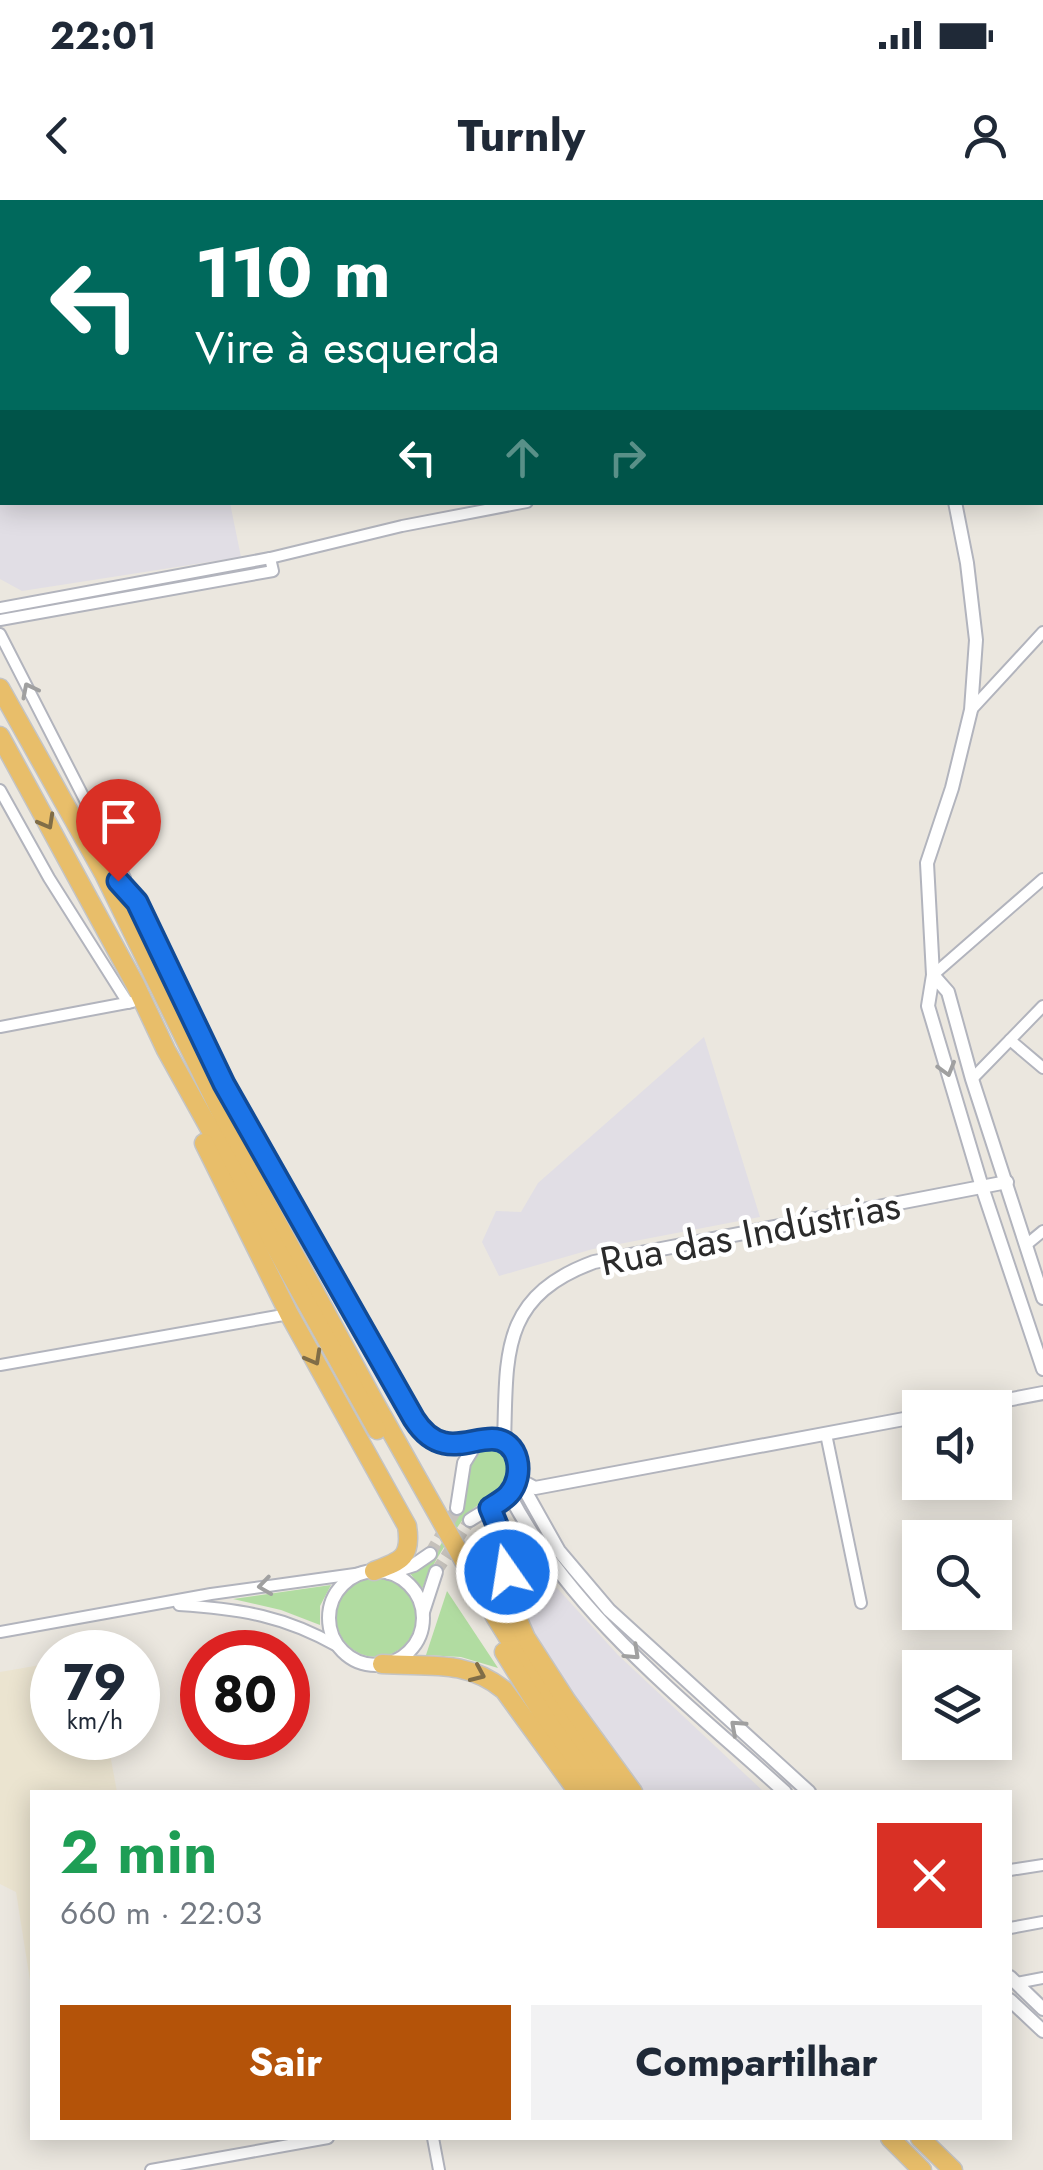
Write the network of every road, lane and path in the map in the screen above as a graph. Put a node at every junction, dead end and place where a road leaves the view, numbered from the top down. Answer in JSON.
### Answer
{"nodes":[{"id":1,"x":512,"y":505,"type":"edge"},
{"id":2,"x":956,"y":505,"type":"edge"},
{"id":3,"x":270,"y":558,"type":"junction"},
{"id":4,"x":0,"y":608,"type":"edge"},
{"id":5,"x":0,"y":620,"type":"edge"},
{"id":6,"x":1043,"y":632,"type":"edge"},
{"id":7,"x":0,"y":634,"type":"edge"},
{"id":8,"x":0,"y":688,"type":"edge"},
{"id":9,"x":971,"y":710,"type":"junction"},
{"id":10,"x":0,"y":736,"type":"edge"},
{"id":11,"x":0,"y":790,"type":"edge"},
{"id":12,"x":86,"y":844,"type":"junction"},
{"id":13,"x":1043,"y":879,"type":"edge"},
{"id":14,"x":137,"y":902,"type":"junction"},
{"id":15,"x":933,"y":974,"type":"junction"},
{"id":16,"x":135,"y":1002,"type":"junction"},
{"id":17,"x":1043,"y":1006,"type":"edge"},
{"id":18,"x":0,"y":1027,"type":"edge"},
{"id":19,"x":1010,"y":1040,"type":"junction"},
{"id":20,"x":166,"y":1050,"type":"junction"},
{"id":21,"x":1043,"y":1068,"type":"edge"},
{"id":22,"x":972,"y":1079,"type":"junction"},
{"id":23,"x":224,"y":1084,"type":"junction"},
{"id":24,"x":255,"y":1182,"type":"junction"},
{"id":25,"x":1007,"y":1182,"type":"junction"},
{"id":26,"x":982,"y":1188,"type":"junction"},
{"id":27,"x":1043,"y":1231,"type":"edge"},
{"id":28,"x":1026,"y":1245,"type":"junction"},
{"id":29,"x":1043,"y":1298,"type":"edge"},
{"id":30,"x":289,"y":1314,"type":"junction"},
{"id":31,"x":0,"y":1365,"type":"edge"},
{"id":32,"x":1043,"y":1369,"type":"edge"},
{"id":33,"x":1043,"y":1393,"type":"edge"},
{"id":34,"x":1012,"y":1399,"type":"edge"},
{"id":35,"x":902,"y":1419,"type":"edge"},
{"id":36,"x":826,"y":1434,"type":"junction"},
{"id":37,"x":477,"y":1442,"type":"junction"},
{"id":38,"x":504,"y":1443,"type":"junction"},
{"id":39,"x":518,"y":1478,"type":"junction"},
{"id":40,"x":509,"y":1494,"type":"junction"},
{"id":41,"x":457,"y":1508,"type":"tunnel mouth"},
{"id":42,"x":490,"y":1508,"type":"junction"},
{"id":43,"x":470,"y":1520,"type":"tunnel mouth"},
{"id":44,"x":540,"y":1548,"type":"junction"},
{"id":45,"x":430,"y":1554,"type":"tunnel mouth"},
{"id":46,"x":512,"y":1561,"type":"junction"},
{"id":47,"x":375,"y":1572,"type":"junction"},
{"id":48,"x":436,"y":1572,"type":"tunnel mouth"},
{"id":49,"x":861,"y":1602,"type":"dead end"},
{"id":50,"x":163,"y":1604,"type":"junction"},
{"id":51,"x":423,"y":1614,"type":"junction"},
{"id":52,"x":619,"y":1618,"type":"junction"},
{"id":53,"x":602,"y":1624,"type":"junction"},
{"id":54,"x":0,"y":1632,"type":"edge"},
{"id":55,"x":339,"y":1647,"type":"junction"},
{"id":56,"x":382,"y":1664,"type":"junction"},
{"id":57,"x":577,"y":1790,"type":"edge"},
{"id":58,"x":597,"y":1790,"type":"edge"},
{"id":59,"x":613,"y":1790,"type":"edge"},
{"id":60,"x":632,"y":1790,"type":"edge"},
{"id":61,"x":783,"y":1790,"type":"edge"},
{"id":62,"x":807,"y":1790,"type":"edge"},
{"id":63,"x":1043,"y":1865,"type":"edge"},
{"id":64,"x":1012,"y":1870,"type":"edge"},
{"id":65,"x":1043,"y":1922,"type":"edge"},
{"id":66,"x":1012,"y":1928,"type":"edge"},
{"id":67,"x":1043,"y":1978,"type":"edge"},
{"id":68,"x":1013,"y":1980,"type":"edge"},
{"id":69,"x":1012,"y":2002,"type":"edge"},
{"id":70,"x":1043,"y":2008,"type":"edge"},
{"id":71,"x":1043,"y":2031,"type":"edge"},
{"id":72,"x":317,"y":2140,"type":"edge"},
{"id":73,"x":433,"y":2140,"type":"edge"},
{"id":74,"x":892,"y":2140,"type":"edge"},
{"id":75,"x":922,"y":2140,"type":"edge"},
{"id":76,"x":937,"y":2140,"type":"edge"},
{"id":77,"x":150,"y":2170,"type":"edge"},
{"id":78,"x":438,"y":2170,"type":"edge"},
{"id":79,"x":922,"y":2170,"type":"edge"},
{"id":80,"x":957,"y":2170,"type":"edge"}],
"edges":[{"from":1,"to":3,"type":"street"},
{"from":2,"to":9,"type":"street"},
{"from":3,"to":4,"type":"street"},
{"from":3,"to":5,"type":"street"},
{"from":6,"to":9,"type":"street"},
{"from":14,"to":7,"type":"street","one_way":true},
{"from":8,"to":12,"type":"highway"},
{"from":9,"to":15,"type":"street"},
{"from":10,"to":16,"type":"highway","one_way":true},
{"from":11,"to":16,"type":"street"},
{"from":12,"to":14,"type":"highway"},
{"from":12,"to":24,"type":"highway"},
{"from":13,"to":15,"type":"street"},
{"from":14,"to":23,"type":"highway"},
{"from":15,"to":22,"type":"street"},
{"from":15,"to":26,"type":"street","one_way":true},
{"from":16,"to":18,"type":"street"},
{"from":16,"to":20,"type":"highway"},
{"from":17,"to":19,"type":"street"},
{"from":19,"to":21,"type":"street"},
{"from":19,"to":22,"type":"street"},
{"from":20,"to":30,"type":"highway"},
{"from":20,"to":58,"type":"highway"},
{"from":22,"to":25,"type":"street"},
{"from":23,"to":24,"type":"highway"},
{"from":23,"to":37,"type":"highway"},
{"from":24,"to":59,"type":"highway"},
{"from":25,"to":26,"type":"street","name":"Rua das Indústrias"},
{"from":25,"to":28,"type":"street"},
{"from":26,"to":32,"type":"street"},
{"from":26,"to":38,"type":"street","name":"Rua das Indústrias"},
{"from":27,"to":28,"type":"street"},
{"from":28,"to":29,"type":"street"},
{"from":30,"to":31,"type":"street"},
{"from":30,"to":47,"type":"highway","one_way":true},
{"from":33,"to":34,"type":"street"},
{"from":35,"to":36,"type":"street"},
{"from":36,"to":39,"type":"street"},
{"from":36,"to":49,"type":"street"},
{"from":37,"to":38,"type":"street"},
{"from":37,"to":41,"type":"street"},
{"from":38,"to":39,"type":"street"},
{"from":39,"to":40,"type":"street"},
{"from":39,"to":52,"type":"street"},
{"from":40,"to":42,"type":"street"},
{"from":40,"to":44,"type":"street"},
{"from":42,"to":43,"type":"street"},
{"from":42,"to":46,"type":"highway"},
{"from":44,"to":46,"type":"street"},
{"from":44,"to":53,"type":"street"},
{"from":45,"to":47,"type":"street"},
{"from":46,"to":60,"type":"highway"},
{"from":47,"to":50,"type":"street","one_way":true},
{"from":47,"to":51,"type":"street"},
{"from":47,"to":55,"type":"street"},
{"from":48,"to":51,"type":"street"},
{"from":50,"to":54,"type":"street"},
{"from":50,"to":55,"type":"street"},
{"from":51,"to":56,"type":"street"},
{"from":52,"to":53,"type":"street"},
{"from":62,"to":52,"type":"street","one_way":true},
{"from":53,"to":61,"type":"street","one_way":true},
{"from":55,"to":56,"type":"street"},
{"from":56,"to":57,"type":"highway","one_way":true},
{"from":63,"to":64,"type":"street"},
{"from":65,"to":66,"type":"street"},
{"from":67,"to":68,"type":"street"},
{"from":68,"to":70,"type":"street"},
{"from":69,"to":71,"type":"street"},
{"from":72,"to":77,"type":"street"},
{"from":73,"to":78,"type":"street"},
{"from":74,"to":79,"type":"highway"},
{"from":75,"to":80,"type":"highway"},
{"from":76,"to":80,"type":"highway"}]}
